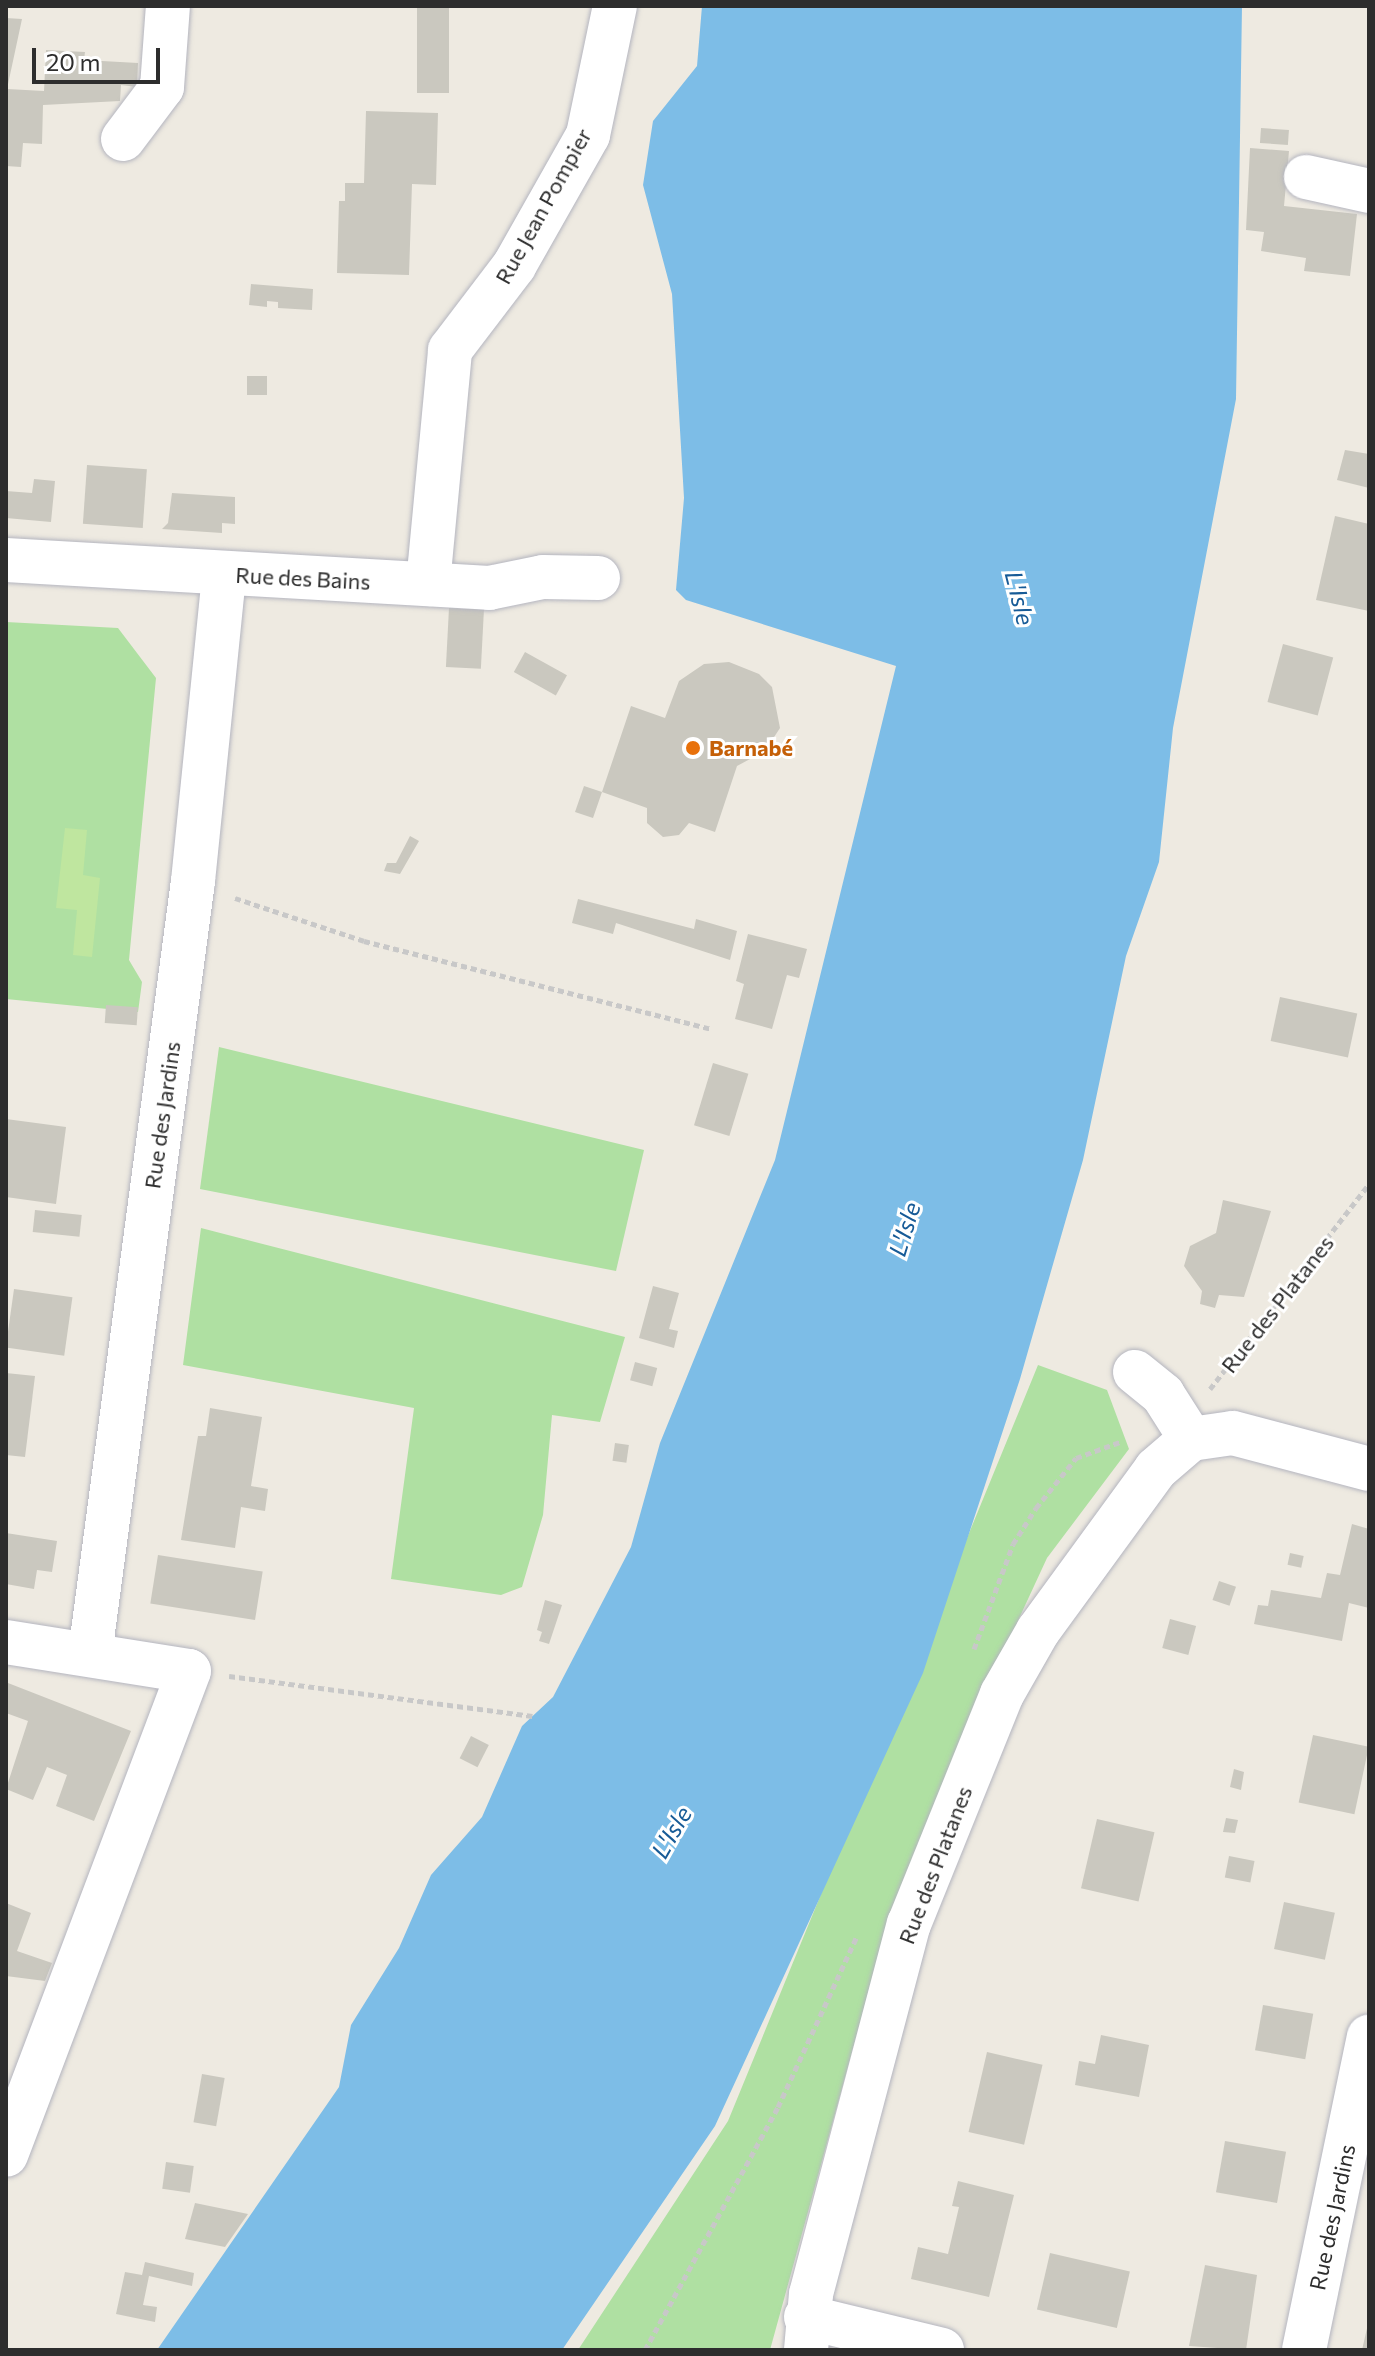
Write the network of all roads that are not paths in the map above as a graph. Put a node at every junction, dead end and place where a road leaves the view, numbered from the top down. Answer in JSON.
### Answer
{"nodes":[{"id":1,"x":168,"y":6,"type":"edge"},
{"id":2,"x":615,"y":6,"type":"edge"},
{"id":3,"x":123,"y":139,"type":"dead end"},
{"id":4,"x":1306,"y":177,"type":"dead end"},
{"id":5,"x":1369,"y":191,"type":"edge"},
{"id":6,"x":6,"y":560,"type":"edge"},
{"id":7,"x":224,"y":574,"type":"junction"},
{"id":8,"x":598,"y":578,"type":"dead end"},
{"id":9,"x":428,"y":584,"type":"junction"},
{"id":10,"x":1135,"y":1372,"type":"dead end"},
{"id":11,"x":1184,"y":1428,"type":"junction"},
{"id":12,"x":1369,"y":1469,"type":"edge"},
{"id":13,"x":6,"y":1642,"type":"edge"},
{"id":14,"x":90,"y":1654,"type":"junction"},
{"id":15,"x":1369,"y":2037,"type":"edge"},
{"id":16,"x":6,"y":2155,"type":"edge"},
{"id":17,"x":806,"y":2333,"type":"edge"},
{"id":18,"x":942,"y":2350,"type":"edge"},
{"id":19,"x":1304,"y":2350,"type":"edge"}],
"edges":[{"from":1,"to":3,"type":"street"},
{"from":2,"to":9,"type":"street","name":"Rue Jean Pompier"},
{"from":4,"to":5,"type":"street"},
{"from":6,"to":7,"type":"street","name":"Rue des Bains"},
{"from":7,"to":9,"type":"street","name":"Rue des Bains"},
{"from":7,"to":14,"type":"street","name":"Rue des Jardins"},
{"from":8,"to":9,"type":"street","name":"Rue des Bains"},
{"from":10,"to":11,"type":"street"},
{"from":11,"to":12,"type":"street"},
{"from":11,"to":17,"type":"street","name":"Rue des Platanes"},
{"from":13,"to":14,"type":"street"},
{"from":14,"to":16,"type":"street"},
{"from":15,"to":19,"type":"street","name":"Rue des Jardins"},
{"from":17,"to":18,"type":"street"}]}
